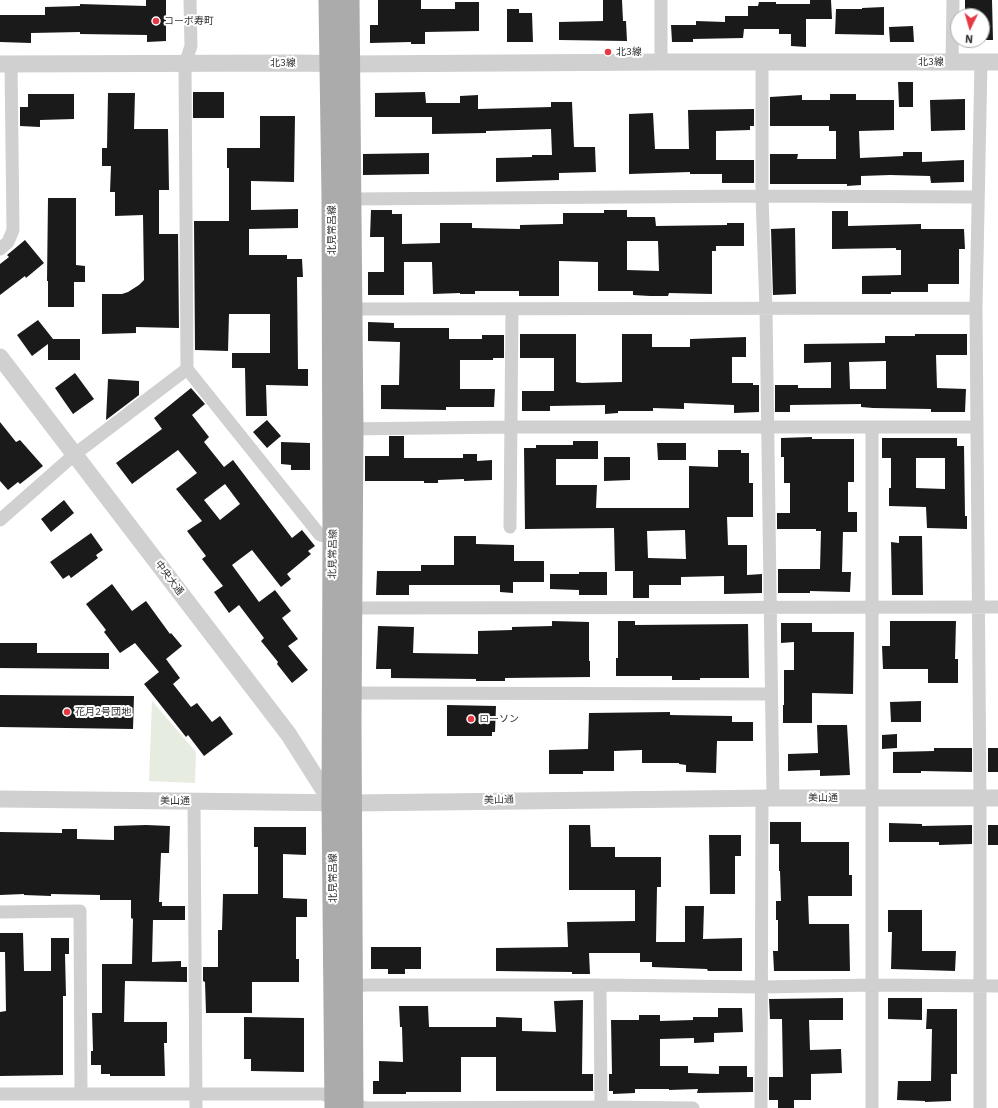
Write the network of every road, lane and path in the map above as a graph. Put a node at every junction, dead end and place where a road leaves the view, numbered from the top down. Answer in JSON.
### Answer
{"nodes":[{"id":1,"x":190,"y":0,"type":"edge"},
{"id":2,"x":330,"y":0,"type":"edge"},
{"id":3,"x":350,"y":0,"type":"edge"},
{"id":4,"x":661,"y":0,"type":"edge"},
{"id":5,"x":953,"y":0,"type":"edge"},
{"id":6,"x":661,"y":62,"type":"junction"},
{"id":7,"x":762,"y":62,"type":"junction"},
{"id":8,"x":952,"y":62,"type":"junction"},
{"id":9,"x":981,"y":62,"type":"junction"},
{"id":10,"x":998,"y":62,"type":"edge"},
{"id":11,"x":5,"y":64,"type":"edge"},
{"id":12,"x":185,"y":64,"type":"junction"},
{"id":13,"x":340,"y":64,"type":"junction"},
{"id":14,"x":762,"y":196,"type":"junction"},
{"id":15,"x":978,"y":197,"type":"junction"},
{"id":16,"x":352,"y":199,"type":"junction"},
{"id":17,"x":0,"y":249,"type":"edge"},
{"id":18,"x":976,"y":308,"type":"junction"},
{"id":19,"x":332,"y":309,"type":"junction"},
{"id":20,"x":353,"y":309,"type":"junction"},
{"id":21,"x":512,"y":309,"type":"junction"},
{"id":22,"x":766,"y":309,"type":"junction"},
{"id":23,"x":0,"y":357,"type":"edge"},
{"id":24,"x":187,"y":369,"type":"junction"},
{"id":25,"x":511,"y":427,"type":"junction"},
{"id":26,"x":767,"y":427,"type":"junction"},
{"id":27,"x":872,"y":427,"type":"junction"},
{"id":28,"x":978,"y":427,"type":"junction"},
{"id":29,"x":343,"y":429,"type":"junction"},
{"id":30,"x":75,"y":454,"type":"junction"},
{"id":31,"x":0,"y":520,"type":"edge"},
{"id":32,"x":510,"y":527,"type":"dead end"},
{"id":33,"x":333,"y":537,"type":"junction"},
{"id":34,"x":979,"y":607,"type":"junction"},
{"id":35,"x":998,"y":607,"type":"edge"},
{"id":36,"x":342,"y":608,"type":"junction"},
{"id":37,"x":769,"y":608,"type":"junction"},
{"id":38,"x":872,"y":608,"type":"junction"},
{"id":39,"x":352,"y":693,"type":"junction"},
{"id":40,"x":770,"y":694,"type":"junction"},
{"id":41,"x":767,"y":798,"type":"junction"},
{"id":42,"x":873,"y":798,"type":"junction"},
{"id":43,"x":980,"y":798,"type":"junction"},
{"id":44,"x":998,"y":798,"type":"edge"},
{"id":45,"x":0,"y":799,"type":"edge"},
{"id":46,"x":194,"y":801,"type":"junction"},
{"id":47,"x":342,"y":803,"type":"junction"},
{"id":48,"x":0,"y":912,"type":"edge"},
{"id":49,"x":600,"y":985,"type":"junction"},
{"id":50,"x":872,"y":985,"type":"junction"},
{"id":51,"x":343,"y":986,"type":"junction"},
{"id":52,"x":980,"y":986,"type":"junction"},
{"id":53,"x":998,"y":986,"type":"edge"},
{"id":54,"x":762,"y":987,"type":"junction"},
{"id":55,"x":81,"y":1093,"type":"junction"},
{"id":56,"x":0,"y":1094,"type":"edge"},
{"id":57,"x":196,"y":1094,"type":"junction"},
{"id":58,"x":344,"y":1105,"type":"edge"},
{"id":59,"x":601,"y":1106,"type":"junction"},
{"id":60,"x":196,"y":1108,"type":"edge"},
{"id":61,"x":693,"y":1108,"type":"edge"},
{"id":62,"x":761,"y":1108,"type":"edge"},
{"id":63,"x":872,"y":1108,"type":"edge"},
{"id":64,"x":980,"y":1108,"type":"edge"}],
"edges":[{"from":1,"to":12,"type":"street"},
{"from":2,"to":13,"type":"main road","name":"北見常呂線"},
{"from":3,"to":13,"type":"main road","name":"北見常呂線"},
{"from":4,"to":6,"type":"street"},
{"from":5,"to":8,"type":"street"},
{"from":6,"to":7,"type":"street","name":"北3線"},
{"from":6,"to":13,"type":"street","name":"北3線"},
{"from":7,"to":8,"type":"street","name":"北3線"},
{"from":7,"to":14,"type":"street"},
{"from":8,"to":9,"type":"street","name":"北3線"},
{"from":9,"to":10,"type":"street","name":"北3線"},
{"from":9,"to":15,"type":"street"},
{"from":11,"to":12,"type":"street","name":"北3線"},
{"from":11,"to":17,"type":"street"},
{"from":12,"to":13,"type":"street","name":"北3線"},
{"from":12,"to":24,"type":"street"},
{"from":13,"to":16,"type":"main road","name":"北見常呂線"},
{"from":13,"to":19,"type":"main road","name":"北見常呂線"},
{"from":14,"to":15,"type":"street"},
{"from":14,"to":16,"type":"street"},
{"from":14,"to":22,"type":"street"},
{"from":15,"to":18,"type":"street"},
{"from":16,"to":20,"type":"main road","name":"北見常呂線"},
{"from":18,"to":22,"type":"street"},
{"from":18,"to":28,"type":"street"},
{"from":19,"to":20,"type":"street"},
{"from":19,"to":29,"type":"main road","name":"北見常呂線"},
{"from":20,"to":21,"type":"street"},
{"from":20,"to":29,"type":"main road","name":"北見常呂線"},
{"from":21,"to":22,"type":"street"},
{"from":21,"to":25,"type":"street"},
{"from":22,"to":26,"type":"street"},
{"from":23,"to":30,"type":"street","name":"中央大通"},
{"from":24,"to":30,"type":"street"},
{"from":24,"to":33,"type":"street"},
{"from":25,"to":26,"type":"street"},
{"from":25,"to":29,"type":"street"},
{"from":25,"to":32,"type":"street"},
{"from":26,"to":27,"type":"street"},
{"from":26,"to":37,"type":"street"},
{"from":27,"to":28,"type":"street"},
{"from":27,"to":38,"type":"street"},
{"from":28,"to":34,"type":"street"},
{"from":29,"to":33,"type":"main road","name":"北見常呂線"},
{"from":29,"to":36,"type":"main road","name":"北見常呂線"},
{"from":30,"to":31,"type":"street"},
{"from":30,"to":47,"type":"street","name":"中央大通"},
{"from":33,"to":36,"type":"main road","name":"北見常呂線"},
{"from":34,"to":35,"type":"street"},
{"from":34,"to":38,"type":"street"},
{"from":34,"to":43,"type":"street"},
{"from":36,"to":37,"type":"street"},
{"from":36,"to":39,"type":"main road","name":"北見常呂線"},
{"from":36,"to":47,"type":"main road","name":"北見常呂線"},
{"from":37,"to":38,"type":"street"},
{"from":37,"to":40,"type":"street"},
{"from":38,"to":42,"type":"street"},
{"from":39,"to":40,"type":"street"},
{"from":39,"to":47,"type":"main road","name":"北見常呂線"},
{"from":40,"to":41,"type":"street"},
{"from":41,"to":42,"type":"street","name":"美山通"},
{"from":41,"to":47,"type":"street","name":"美山通"},
{"from":41,"to":54,"type":"street"},
{"from":42,"to":43,"type":"street","name":"美山通"},
{"from":42,"to":50,"type":"street"},
{"from":43,"to":44,"type":"street","name":"美山通"},
{"from":43,"to":52,"type":"street"},
{"from":45,"to":46,"type":"street","name":"美山通"},
{"from":46,"to":47,"type":"street","name":"美山通"},
{"from":46,"to":57,"type":"street"},
{"from":47,"to":51,"type":"main road","name":"北見常呂線"},
{"from":48,"to":55,"type":"street"},
{"from":49,"to":51,"type":"street"},
{"from":49,"to":54,"type":"street"},
{"from":49,"to":59,"type":"street"},
{"from":50,"to":52,"type":"street"},
{"from":50,"to":54,"type":"street"},
{"from":50,"to":63,"type":"street"},
{"from":51,"to":58,"type":"main road","name":"北見常呂線"},
{"from":52,"to":53,"type":"street"},
{"from":52,"to":64,"type":"street"},
{"from":54,"to":62,"type":"street"},
{"from":55,"to":56,"type":"street"},
{"from":55,"to":57,"type":"street"},
{"from":57,"to":58,"type":"street"},
{"from":57,"to":60,"type":"street"},
{"from":58,"to":59,"type":"street"},
{"from":59,"to":61,"type":"street"}]}
